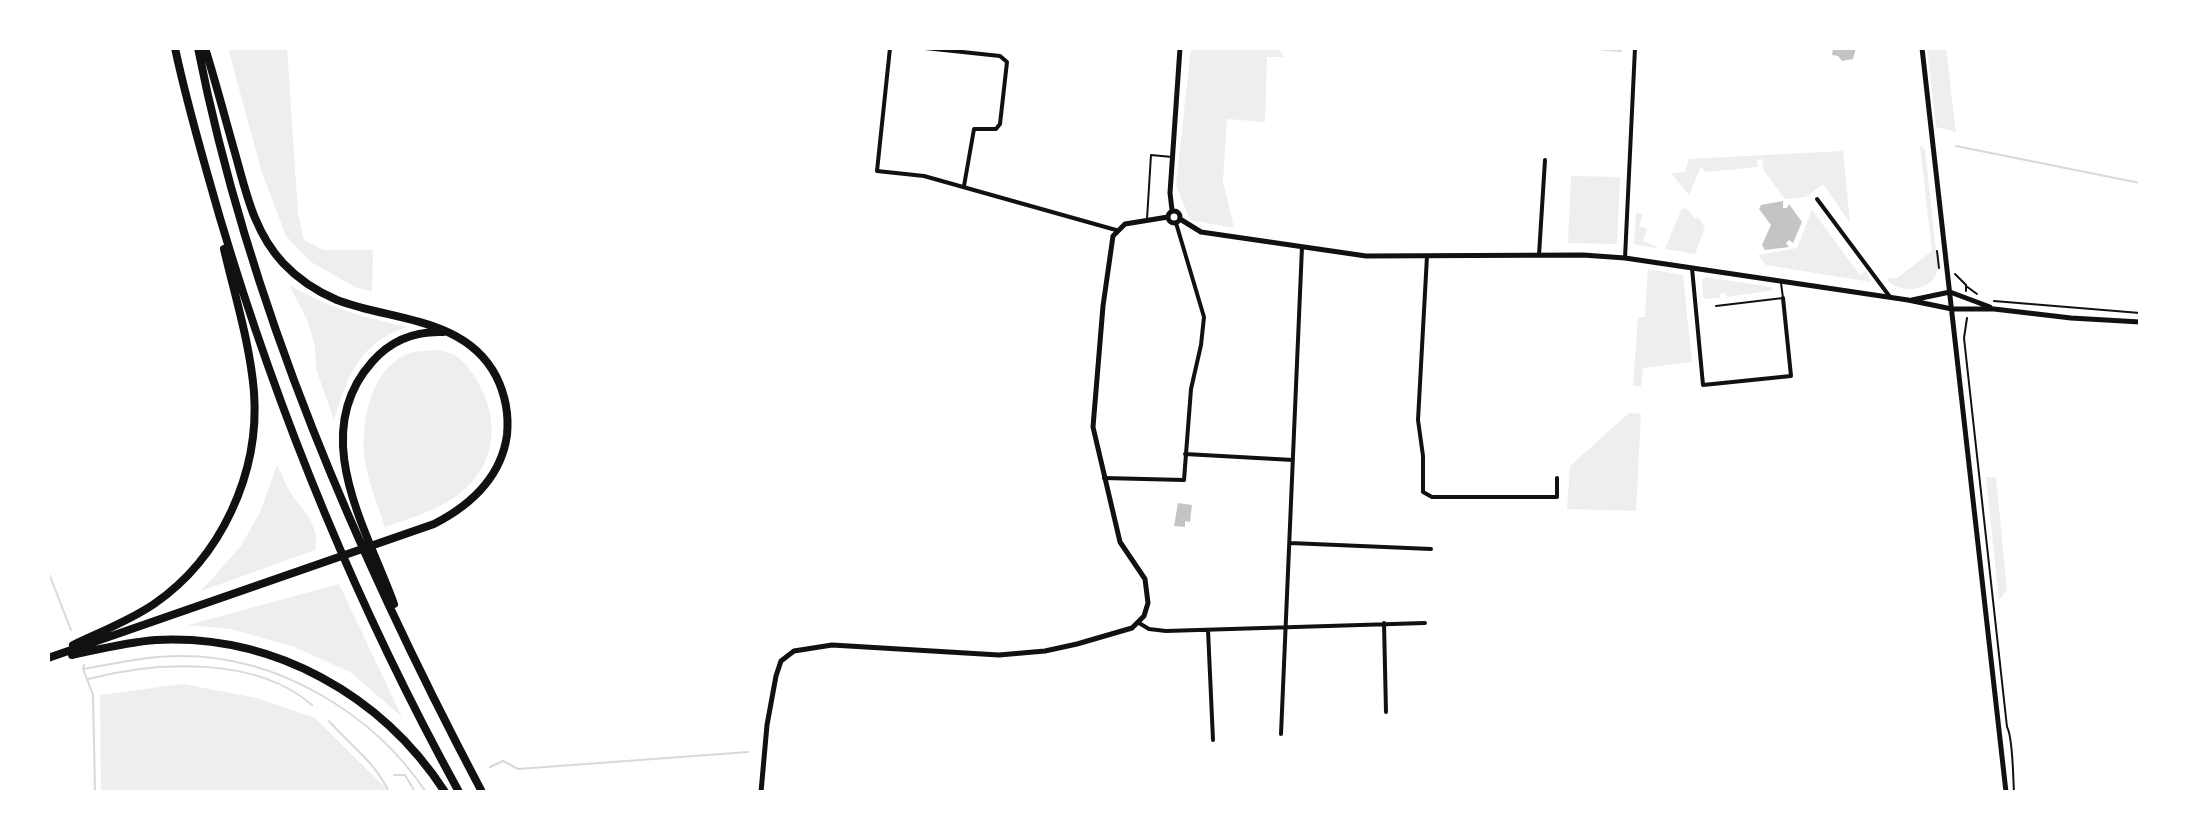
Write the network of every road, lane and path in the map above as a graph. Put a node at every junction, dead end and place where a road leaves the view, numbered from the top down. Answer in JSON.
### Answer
{"nodes":[{"id":1,"x":175,"y":48,"type":"edge"},
{"id":2,"x":198,"y":48,"type":"edge"},
{"id":3,"x":205,"y":48,"type":"edge"},
{"id":4,"x":890,"y":48,"type":"edge"},
{"id":5,"x":925,"y":48,"type":"edge"},
{"id":6,"x":1180,"y":48,"type":"edge"},
{"id":7,"x":1635,"y":48,"type":"edge"},
{"id":8,"x":1922,"y":48,"type":"edge"},
{"id":9,"x":1173,"y":157,"type":"junction"},
{"id":10,"x":1545,"y":160,"type":"dead end"},
{"id":11,"x":207,"y":174,"type":"junction"},
{"id":12,"x":964,"y":186,"type":"junction"},
{"id":13,"x":1817,"y":199,"type":"dead end"},
{"id":14,"x":1172,"y":210,"type":"junction"},
{"id":15,"x":1168,"y":217,"type":"junction"},
{"id":16,"x":1178,"y":221,"type":"junction"},
{"id":17,"x":1147,"y":222,"type":"junction"},
{"id":18,"x":1116,"y":230,"type":"junction"},
{"id":19,"x":1302,"y":247,"type":"junction"},
{"id":20,"x":1539,"y":255,"type":"junction"},
{"id":21,"x":1427,"y":256,"type":"junction"},
{"id":22,"x":1625,"y":258,"type":"junction"},
{"id":23,"x":1692,"y":268,"type":"junction"},
{"id":24,"x":1948,"y":268,"type":"junction"},
{"id":25,"x":1939,"y":269,"type":"dead end"},
{"id":26,"x":1781,"y":282,"type":"junction"},
{"id":27,"x":1966,"y":285,"type":"junction"},
{"id":28,"x":1950,"y":292,"type":"junction"},
{"id":29,"x":1890,"y":297,"type":"junction"},
{"id":30,"x":1966,"y":297,"type":"junction"},
{"id":31,"x":1783,"y":298,"type":"junction"},
{"id":32,"x":1908,"y":300,"type":"junction"},
{"id":33,"x":1716,"y":306,"type":"dead end"},
{"id":34,"x":1952,"y":309,"type":"junction"},
{"id":35,"x":1994,"y":309,"type":"junction"},
{"id":36,"x":1966,"y":310,"type":"junction"},
{"id":37,"x":2140,"y":313,"type":"edge"},
{"id":38,"x":2140,"y":322,"type":"edge"},
{"id":39,"x":447,"y":332,"type":"junction"},
{"id":40,"x":1185,"y":454,"type":"junction"},
{"id":41,"x":1293,"y":460,"type":"junction"},
{"id":42,"x":1104,"y":478,"type":"junction"},
{"id":43,"x":1557,"y":478,"type":"dead end"},
{"id":44,"x":1290,"y":543,"type":"junction"},
{"id":45,"x":1431,"y":549,"type":"dead end"},
{"id":46,"x":1139,"y":623,"type":"junction"},
{"id":47,"x":1384,"y":623,"type":"junction"},
{"id":48,"x":1425,"y":623,"type":"dead end"},
{"id":49,"x":1288,"y":627,"type":"junction"},
{"id":50,"x":1208,"y":630,"type":"junction"},
{"id":51,"x":408,"y":646,"type":"junction"},
{"id":52,"x":48,"y":658,"type":"edge"},
{"id":53,"x":1386,"y":712,"type":"dead end"},
{"id":54,"x":1281,"y":734,"type":"dead end"},
{"id":55,"x":1213,"y":740,"type":"dead end"},
{"id":56,"x":445,"y":792,"type":"edge"},
{"id":57,"x":459,"y":792,"type":"edge"},
{"id":58,"x":482,"y":792,"type":"edge"},
{"id":59,"x":761,"y":792,"type":"edge"},
{"id":60,"x":2006,"y":792,"type":"edge"},
{"id":61,"x":2014,"y":792,"type":"edge"}],
"edges":[{"from":1,"to":11,"type":"highway"},
{"from":2,"to":51,"type":"highway"},
{"from":3,"to":39,"type":"highway"},
{"from":4,"to":12,"type":"street"},
{"from":5,"to":12,"type":"street"},
{"from":6,"to":9,"type":"street"},
{"from":7,"to":22,"type":"street"},
{"from":8,"to":24,"type":"street"},
{"from":9,"to":14,"type":"street"},
{"from":9,"to":17,"type":"lane"},
{"from":10,"to":20,"type":"street"},
{"from":11,"to":52,"type":"highway"},
{"from":11,"to":57,"type":"highway"},
{"from":12,"to":18,"type":"street"},
{"from":13,"to":29,"type":"street"},
{"from":14,"to":15,"type":"street"},
{"from":14,"to":16,"type":"street"},
{"from":15,"to":16,"type":"street"},
{"from":15,"to":17,"type":"street"},
{"from":16,"to":19,"type":"street"},
{"from":16,"to":40,"type":"street"},
{"from":17,"to":18,"type":"street"},
{"from":18,"to":42,"type":"street"},
{"from":19,"to":21,"type":"street"},
{"from":19,"to":41,"type":"street"},
{"from":20,"to":21,"type":"street"},
{"from":20,"to":22,"type":"street"},
{"from":21,"to":43,"type":"street"},
{"from":22,"to":23,"type":"street"},
{"from":23,"to":26,"type":"street"},
{"from":23,"to":31,"type":"street"},
{"from":24,"to":25,"type":"path"},
{"from":24,"to":27,"type":"path"},
{"from":24,"to":28,"type":"street"},
{"from":26,"to":29,"type":"street"},
{"from":26,"to":31,"type":"lane"},
{"from":27,"to":30,"type":"path"},
{"from":27,"to":37,"type":"path"},
{"from":28,"to":30,"type":"street"},
{"from":28,"to":32,"type":"street"},
{"from":28,"to":34,"type":"street"},
{"from":29,"to":32,"type":"street"},
{"from":30,"to":35,"type":"street"},
{"from":31,"to":33,"type":"lane"},
{"from":32,"to":34,"type":"street"},
{"from":34,"to":36,"type":"street"},
{"from":34,"to":60,"type":"street"},
{"from":35,"to":36,"type":"street"},
{"from":35,"to":38,"type":"street"},
{"from":36,"to":61,"type":"path"},
{"from":39,"to":51,"type":"highway"},
{"from":39,"to":52,"type":"highway"},
{"from":40,"to":41,"type":"street"},
{"from":40,"to":42,"type":"street"},
{"from":41,"to":44,"type":"street"},
{"from":42,"to":46,"type":"street"},
{"from":44,"to":45,"type":"street"},
{"from":44,"to":49,"type":"street"},
{"from":46,"to":50,"type":"street"},
{"from":46,"to":59,"type":"street"},
{"from":47,"to":48,"type":"street"},
{"from":47,"to":49,"type":"street"},
{"from":47,"to":53,"type":"street"},
{"from":49,"to":50,"type":"street"},
{"from":49,"to":54,"type":"street"},
{"from":50,"to":55,"type":"street"},
{"from":51,"to":58,"type":"highway"},
{"from":52,"to":56,"type":"highway"}]}
